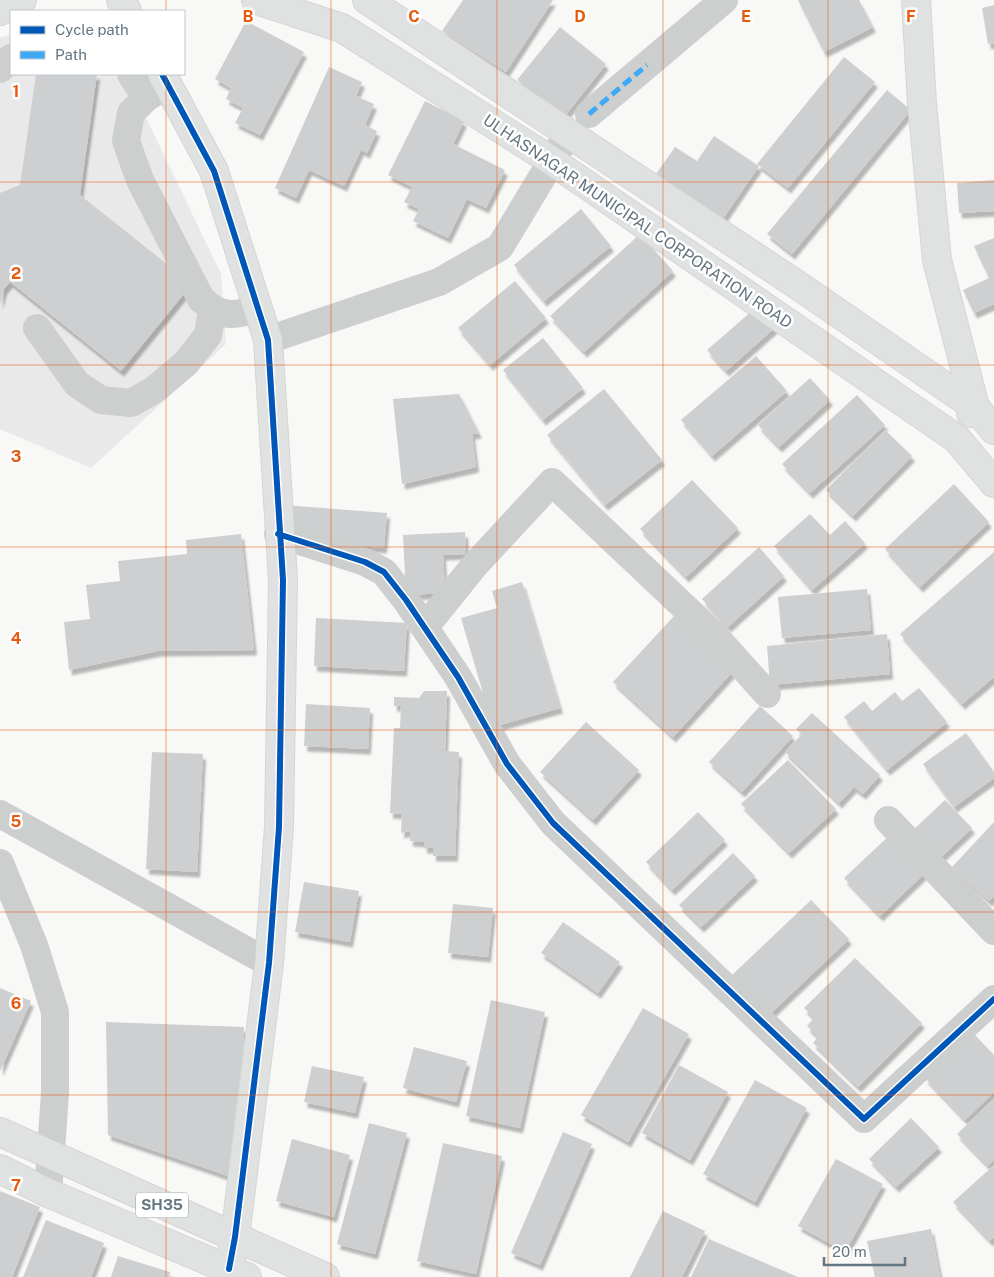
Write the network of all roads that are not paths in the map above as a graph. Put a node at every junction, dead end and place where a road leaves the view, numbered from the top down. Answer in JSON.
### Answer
{"nodes":[{"id":1,"x":22,"y":0,"type":"edge"},
{"id":2,"x":256,"y":0,"type":"edge"},
{"id":3,"x":367,"y":0,"type":"edge"},
{"id":4,"x":724,"y":0,"type":"edge"},
{"id":5,"x":916,"y":0,"type":"edge"},
{"id":6,"x":0,"y":11,"type":"edge"},
{"id":7,"x":10,"y":59,"type":"edge"},
{"id":8,"x":0,"y":69,"type":"edge"},
{"id":9,"x":133,"y":75,"type":"edge"},
{"id":10,"x":158,"y":85,"type":"edge"},
{"id":11,"x":589,"y":114,"type":"dead end"},
{"id":12,"x":568,"y":134,"type":"junction"},
{"id":13,"x":552,"y":160,"type":"junction"},
{"id":14,"x":258,"y":309,"type":"junction"},
{"id":15,"x":212,"y":310,"type":"junction"},
{"id":16,"x":37,"y":328,"type":"dead end"},
{"id":17,"x":268,"y":340,"type":"junction"},
{"id":18,"x":975,"y":407,"type":"junction"},
{"id":19,"x":994,"y":430,"type":"edge"},
{"id":20,"x":957,"y":438,"type":"junction"},
{"id":21,"x":994,"y":484,"type":"edge"},
{"id":22,"x":278,"y":534,"type":"junction"},
{"id":23,"x":425,"y":627,"type":"junction"},
{"id":24,"x":767,"y":694,"type":"dead end"},
{"id":25,"x":0,"y":814,"type":"edge"},
{"id":26,"x":888,"y":820,"type":"dead end"},
{"id":27,"x":0,"y":863,"type":"edge"},
{"id":28,"x":994,"y":931,"type":"edge"},
{"id":29,"x":269,"y":963,"type":"junction"},
{"id":30,"x":994,"y":999,"type":"edge"},
{"id":31,"x":0,"y":1132,"type":"edge"},
{"id":32,"x":50,"y":1156,"type":"junction"},
{"id":33,"x":0,"y":1169,"type":"edge"},
{"id":34,"x":48,"y":1193,"type":"junction"},
{"id":35,"x":235,"y":1237,"type":"junction"},
{"id":36,"x":238,"y":1273,"type":"edge"},
{"id":37,"x":324,"y":1277,"type":"edge"}],
"edges":[{"from":1,"to":6,"type":"main road"},
{"from":2,"to":13,"type":"main road","name":"ULHASNAGAR MUNICIPAL CORPORATION ROAD"},
{"from":3,"to":12,"type":"main road","name":"ULHASNAGAR MUNICIPAL CORPORATION ROAD"},
{"from":4,"to":11,"type":"street"},
{"from":5,"to":18,"type":"main road"},
{"from":7,"to":8,"type":"street"},
{"from":9,"to":10,"type":"street"},
{"from":10,"to":14,"type":"main road"},
{"from":10,"to":15,"type":"street"},
{"from":12,"to":13,"type":"street"},
{"from":12,"to":18,"type":"main road","name":"ULHASNAGAR MUNICIPAL CORPORATION ROAD"},
{"from":13,"to":17,"type":"street"},
{"from":13,"to":20,"type":"main road","name":"ULHASNAGAR MUNICIPAL CORPORATION ROAD"},
{"from":14,"to":15,"type":"street"},
{"from":14,"to":17,"type":"main road"},
{"from":15,"to":16,"type":"street"},
{"from":17,"to":22,"type":"main road"},
{"from":18,"to":19,"type":"main road","name":"ULHASNAGAR MUNICIPAL CORPORATION ROAD"},
{"from":18,"to":20,"type":"main road"},
{"from":20,"to":21,"type":"main road","name":"ULHASNAGAR MUNICIPAL CORPORATION ROAD"},
{"from":22,"to":23,"type":"street"},
{"from":22,"to":29,"type":"main road"},
{"from":23,"to":24,"type":"street"},
{"from":23,"to":30,"type":"street"},
{"from":25,"to":29,"type":"street"},
{"from":26,"to":28,"type":"street"},
{"from":27,"to":32,"type":"street"},
{"from":29,"to":35,"type":"main road"},
{"from":31,"to":32,"type":"main road","number":"SH35"},
{"from":32,"to":34,"type":"street"},
{"from":32,"to":35,"type":"main road","number":"SH35"},
{"from":33,"to":34,"type":"main road","number":"SH35"},
{"from":34,"to":36,"type":"main road","number":"SH35"},
{"from":35,"to":36,"type":"main road"},
{"from":35,"to":37,"type":"main road","number":"SH35"}]}
